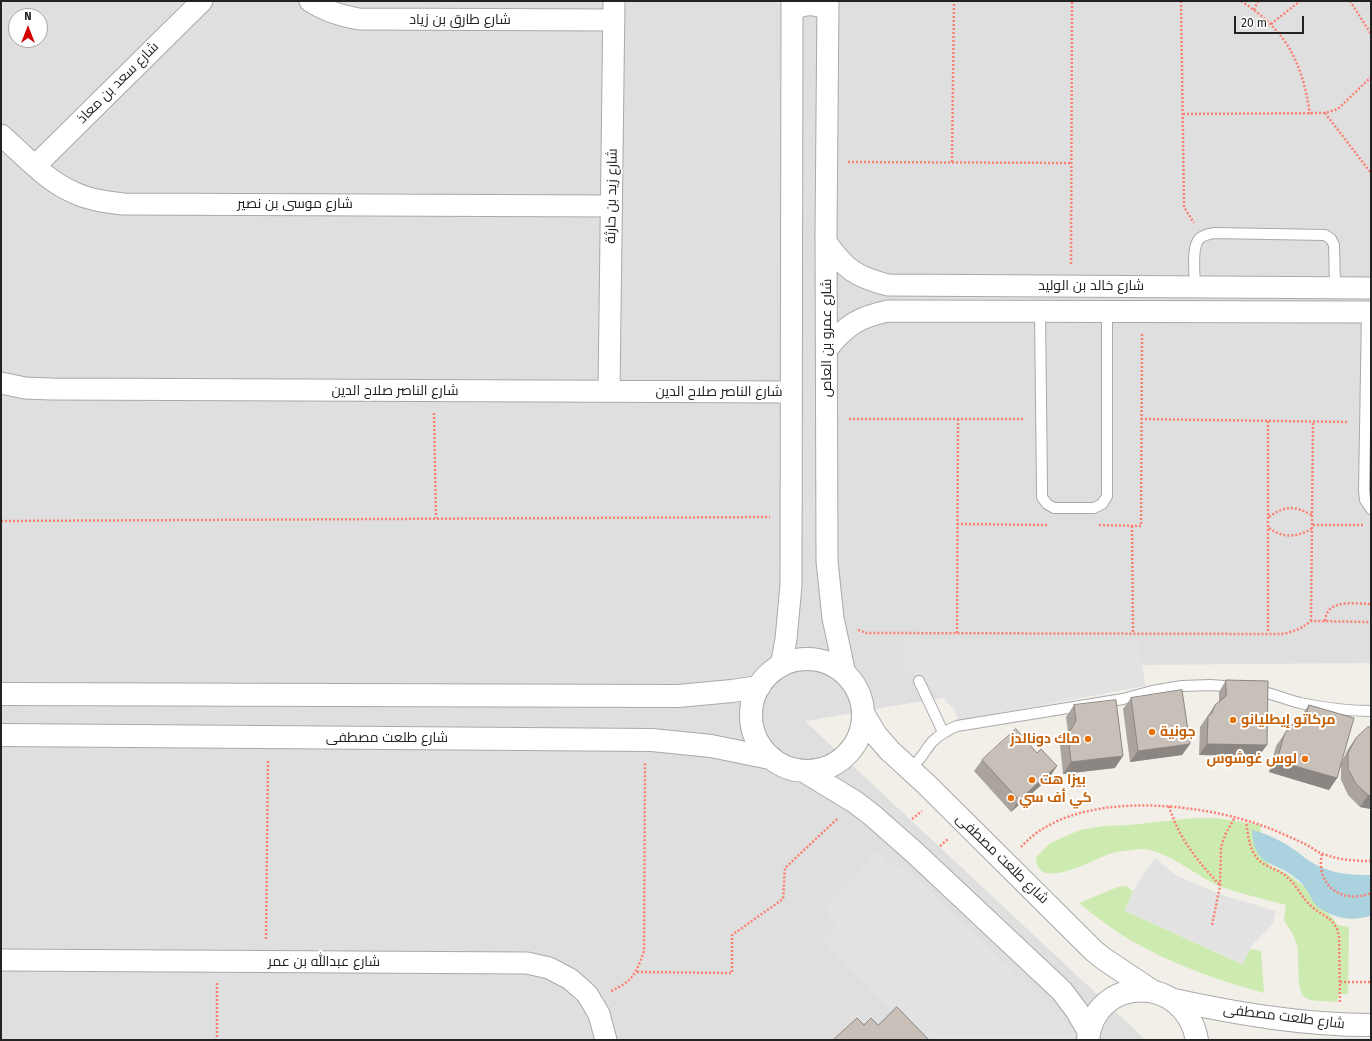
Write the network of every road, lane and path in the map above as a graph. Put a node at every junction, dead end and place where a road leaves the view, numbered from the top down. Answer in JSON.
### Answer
{"nodes":[{"id":1,"x":202,"y":1,"type":"edge"},
{"id":2,"x":310,"y":1,"type":"edge"},
{"id":3,"x":954,"y":1,"type":"edge"},
{"id":4,"x":1072,"y":1,"type":"edge"},
{"id":5,"x":1181,"y":1,"type":"edge"},
{"id":6,"x":1240,"y":1,"type":"edge"},
{"id":7,"x":1258,"y":1,"type":"edge"},
{"id":8,"x":1300,"y":1,"type":"edge"},
{"id":9,"x":1350,"y":1,"type":"edge"},
{"id":10,"x":792,"y":6,"type":"edge"},
{"id":11,"x":828,"y":6,"type":"edge"},
{"id":12,"x":1254,"y":10,"type":"junction"},
{"id":13,"x":614,"y":11,"type":"edge"},
{"id":14,"x":1271,"y":24,"type":"junction"},
{"id":15,"x":1371,"y":34,"type":"edge"},
{"id":16,"x":1371,"y":76,"type":"edge"},
{"id":17,"x":1325,"y":113,"type":"junction"},
{"id":18,"x":1183,"y":114,"type":"junction"},
{"id":19,"x":1310,"y":114,"type":"junction"},
{"id":20,"x":1,"y":134,"type":"edge"},
{"id":21,"x":827,"y":162,"type":"junction"},
{"id":22,"x":952,"y":162,"type":"junction"},
{"id":23,"x":1072,"y":163,"type":"junction"},
{"id":24,"x":35,"y":166,"type":"junction"},
{"id":25,"x":1371,"y":173,"type":"edge"},
{"id":26,"x":612,"y":206,"type":"junction"},
{"id":27,"x":1206,"y":234,"type":"junction"},
{"id":28,"x":826,"y":242,"type":"junction"},
{"id":29,"x":1071,"y":286,"type":"junction"},
{"id":30,"x":1195,"y":287,"type":"junction"},
{"id":31,"x":1335,"y":287,"type":"junction"},
{"id":32,"x":1371,"y":288,"type":"edge"},
{"id":33,"x":1040,"y":312,"type":"junction"},
{"id":34,"x":1107,"y":312,"type":"junction"},
{"id":35,"x":1369,"y":312,"type":"edge"},
{"id":36,"x":827,"y":349,"type":"junction"},
{"id":37,"x":1,"y":383,"type":"edge"},
{"id":38,"x":434,"y":391,"type":"junction"},
{"id":39,"x":610,"y":391,"type":"junction"},
{"id":40,"x":790,"y":392,"type":"junction"},
{"id":41,"x":827,"y":419,"type":"junction"},
{"id":42,"x":958,"y":419,"type":"junction"},
{"id":43,"x":1041,"y":419,"type":"junction"},
{"id":44,"x":1141,"y":419,"type":"dead end"},
{"id":45,"x":1268,"y":421,"type":"junction"},
{"id":46,"x":1313,"y":422,"type":"junction"},
{"id":47,"x":1365,"y":422,"type":"junction"},
{"id":48,"x":1371,"y":509,"type":"edge"},
{"id":49,"x":1313,"y":516,"type":"junction"},
{"id":50,"x":790,"y":517,"type":"junction"},
{"id":51,"x":1269,"y":517,"type":"junction"},
{"id":52,"x":436,"y":518,"type":"junction"},
{"id":53,"x":1,"y":521,"type":"edge"},
{"id":54,"x":1371,"y":525,"type":"edge"},
{"id":55,"x":1132,"y":526,"type":"dead end"},
{"id":56,"x":1313,"y":526,"type":"junction"},
{"id":57,"x":1269,"y":528,"type":"junction"},
{"id":58,"x":1371,"y":604,"type":"edge"},
{"id":59,"x":834,"y":618,"type":"junction"},
{"id":60,"x":1311,"y":620,"type":"junction"},
{"id":61,"x":1325,"y":621,"type":"junction"},
{"id":62,"x":1371,"y":622,"type":"edge"},
{"id":63,"x":957,"y":633,"type":"junction"},
{"id":64,"x":1133,"y":633,"type":"junction"},
{"id":65,"x":1268,"y":633,"type":"junction"},
{"id":66,"x":781,"y":666,"type":"junction"},
{"id":67,"x":845,"y":674,"type":"junction"},
{"id":68,"x":919,"y":681,"type":"dead end"},
{"id":69,"x":759,"y":687,"type":"junction"},
{"id":70,"x":1,"y":694,"type":"edge"},
{"id":71,"x":1371,"y":711,"type":"edge"},
{"id":72,"x":864,"y":715,"type":"junction"},
{"id":73,"x":943,"y":732,"type":"junction"},
{"id":74,"x":1,"y":735,"type":"edge"},
{"id":75,"x":268,"y":737,"type":"junction"},
{"id":76,"x":645,"y":740,"type":"junction"},
{"id":77,"x":770,"y":758,"type":"junction"},
{"id":78,"x":907,"y":767,"type":"junction"},
{"id":79,"x":804,"y":771,"type":"junction"},
{"id":80,"x":938,"y":796,"type":"junction"},
{"id":81,"x":854,"y":802,"type":"junction"},
{"id":82,"x":1169,"y":806,"type":"junction"},
{"id":83,"x":1235,"y":817,"type":"junction"},
{"id":84,"x":1246,"y":820,"type":"junction"},
{"id":85,"x":965,"y":824,"type":"junction"},
{"id":86,"x":894,"y":836,"type":"junction"},
{"id":87,"x":1018,"y":851,"type":"dead end"},
{"id":88,"x":1322,"y":854,"type":"junction"},
{"id":89,"x":923,"y":861,"type":"junction"},
{"id":90,"x":1371,"y":861,"type":"edge"},
{"id":91,"x":1220,"y":886,"type":"junction"},
{"id":92,"x":1371,"y":893,"type":"edge"},
{"id":93,"x":1212,"y":925,"type":"dead end"},
{"id":94,"x":1,"y":960,"type":"edge"},
{"id":95,"x":217,"y":961,"type":"junction"},
{"id":96,"x":266,"y":962,"type":"junction"},
{"id":97,"x":637,"y":972,"type":"junction"},
{"id":98,"x":1340,"y":982,"type":"junction"},
{"id":99,"x":1371,"y":982,"type":"edge"},
{"id":100,"x":1152,"y":991,"type":"junction"},
{"id":101,"x":587,"y":994,"type":"junction"},
{"id":102,"x":1174,"y":1000,"type":"junction"},
{"id":103,"x":1340,"y":1025,"type":"junction"},
{"id":104,"x":1371,"y":1025,"type":"edge"},
{"id":105,"x":1089,"y":1036,"type":"edge"},
{"id":106,"x":217,"y":1040,"type":"edge"},
{"id":107,"x":606,"y":1040,"type":"edge"},
{"id":108,"x":1197,"y":1040,"type":"edge"}],
"edges":[{"from":1,"to":24,"type":"street","name":"شارع سعد بن معاذ"},
{"from":2,"to":13,"type":"street","name":"شارع طارق بن زياد"},
{"from":3,"to":22,"type":"path"},
{"from":4,"to":23,"type":"path"},
{"from":5,"to":18,"type":"path"},
{"from":6,"to":12,"type":"path"},
{"from":7,"to":12,"type":"path"},
{"from":8,"to":14,"type":"path"},
{"from":9,"to":15,"type":"path"},
{"from":10,"to":11,"type":"street"},
{"from":10,"to":40,"type":"street"},
{"from":11,"to":21,"type":"street","name":"شارع عمرو بن العاص"},
{"from":12,"to":14,"type":"path"},
{"from":13,"to":26,"type":"street","name":"شارع زيد بن حارثة"},
{"from":14,"to":19,"type":"path"},
{"from":16,"to":17,"type":"path"},
{"from":17,"to":19,"type":"path"},
{"from":17,"to":25,"type":"path"},
{"from":18,"to":19,"type":"path"},
{"from":18,"to":27,"type":"path"},
{"from":20,"to":24,"type":"street","name":"شارع موسى بن نصير"},
{"from":21,"to":22,"type":"path"},
{"from":21,"to":28,"type":"street","name":"شارع عمرو بن العاص"},
{"from":22,"to":23,"type":"path"},
{"from":23,"to":29,"type":"path"},
{"from":24,"to":26,"type":"street","name":"شارع موسى بن نصير"},
{"from":26,"to":39,"type":"street","name":"شارع زيد بن حارثة"},
{"from":27,"to":30,"type":"lane"},
{"from":27,"to":31,"type":"lane"},
{"from":28,"to":29,"type":"street","name":"شارع خالد بن الوليد"},
{"from":28,"to":36,"type":"street","name":"شارع عمرو بن العاص"},
{"from":29,"to":30,"type":"street","name":"شارع خالد بن الوليد"},
{"from":30,"to":31,"type":"street","name":"شارع خالد بن الوليد"},
{"from":31,"to":32,"type":"street","name":"شارع خالد بن الوليد"},
{"from":33,"to":34,"type":"street","name":"شارع خالد بن الوليد"},
{"from":33,"to":36,"type":"street","name":"شارع خالد بن الوليد"},
{"from":33,"to":43,"type":"lane"},
{"from":34,"to":35,"type":"street","name":"شارع خالد بن الوليد"},
{"from":34,"to":43,"type":"lane"},
{"from":35,"to":47,"type":"lane"},
{"from":36,"to":41,"type":"street","name":"شارع عمرو بن العاص"},
{"from":37,"to":38,"type":"street","name":"شارع الناصر صلاح الدين"},
{"from":38,"to":39,"type":"street","name":"شارع الناصر صلاح الدين"},
{"from":38,"to":52,"type":"path"},
{"from":39,"to":40,"type":"street","name":"شارع الناصر صلاح الدين"},
{"from":40,"to":50,"type":"street"},
{"from":41,"to":42,"type":"path"},
{"from":41,"to":59,"type":"street","name":"شارع عمرو بن العاص"},
{"from":42,"to":43,"type":"path"},
{"from":42,"to":63,"type":"path"},
{"from":44,"to":45,"type":"path"},
{"from":45,"to":46,"type":"path"},
{"from":45,"to":51,"type":"path"},
{"from":46,"to":47,"type":"path"},
{"from":46,"to":49,"type":"path"},
{"from":47,"to":48,"type":"lane"},
{"from":49,"to":51,"type":"path"},
{"from":49,"to":56,"type":"path"},
{"from":50,"to":52,"type":"path"},
{"from":50,"to":66,"type":"street"},
{"from":51,"to":57,"type":"path"},
{"from":52,"to":53,"type":"path"},
{"from":54,"to":56,"type":"path"},
{"from":55,"to":64,"type":"path"},
{"from":56,"to":57,"type":"path"},
{"from":56,"to":60,"type":"path"},
{"from":57,"to":65,"type":"path"},
{"from":58,"to":61,"type":"path"},
{"from":59,"to":63,"type":"path"},
{"from":59,"to":67,"type":"street","name":"شارع عمرو بن العاص"},
{"from":60,"to":61,"type":"path"},
{"from":60,"to":65,"type":"path"},
{"from":61,"to":62,"type":"path"},
{"from":63,"to":64,"type":"path"},
{"from":64,"to":65,"type":"path"},
{"from":66,"to":67,"type":"street"},
{"from":66,"to":69,"type":"street"},
{"from":67,"to":72,"type":"street"},
{"from":68,"to":73,"type":"lane"},
{"from":69,"to":70,"type":"street"},
{"from":69,"to":77,"type":"street"},
{"from":71,"to":73,"type":"lane"},
{"from":72,"to":78,"type":"street","name":"شارع طلعت مصطفى"},
{"from":72,"to":79,"type":"street"},
{"from":73,"to":78,"type":"lane"},
{"from":74,"to":75,"type":"street","name":"شارع طلعت مصطفى"},
{"from":75,"to":76,"type":"street","name":"شارع طلعت مصطفى"},
{"from":75,"to":96,"type":"path"},
{"from":76,"to":77,"type":"street","name":"شارع طلعت مصطفى"},
{"from":76,"to":97,"type":"path"},
{"from":77,"to":79,"type":"street"},
{"from":78,"to":80,"type":"street","name":"شارع طلعت مصطفى"},
{"from":79,"to":81,"type":"street"},
{"from":80,"to":85,"type":"street","name":"شارع طلعت مصطفى"},
{"from":80,"to":86,"type":"path"},
{"from":81,"to":86,"type":"street"},
{"from":81,"to":97,"type":"path"},
{"from":82,"to":83,"type":"path"},
{"from":82,"to":87,"type":"path"},
{"from":82,"to":91,"type":"path"},
{"from":83,"to":84,"type":"path"},
{"from":83,"to":91,"type":"path"},
{"from":84,"to":88,"type":"path"},
{"from":84,"to":98,"type":"path"},
{"from":85,"to":89,"type":"path"},
{"from":85,"to":100,"type":"street","name":"شارع طلعت مصطفى"},
{"from":86,"to":89,"type":"street"},
{"from":88,"to":90,"type":"path"},
{"from":88,"to":92,"type":"path"},
{"from":89,"to":105,"type":"street"},
{"from":91,"to":93,"type":"path"},
{"from":94,"to":95,"type":"street","name":"شارع عبدالله بن عمر"},
{"from":95,"to":96,"type":"street","name":"شارع عبدالله بن عمر"},
{"from":95,"to":106,"type":"path"},
{"from":96,"to":101,"type":"street","name":"شارع عبدالله بن عمر"},
{"from":97,"to":101,"type":"path"},
{"from":98,"to":99,"type":"path"},
{"from":98,"to":103,"type":"path"},
{"from":100,"to":102,"type":"street"},
{"from":100,"to":105,"type":"street"},
{"from":101,"to":107,"type":"street","name":"شارع عبدالله بن عمر"},
{"from":102,"to":103,"type":"street","name":"شارع طلعت مصطفى"},
{"from":102,"to":108,"type":"street"},
{"from":103,"to":104,"type":"street","name":"شارع طلعت مصطفى"}]}
